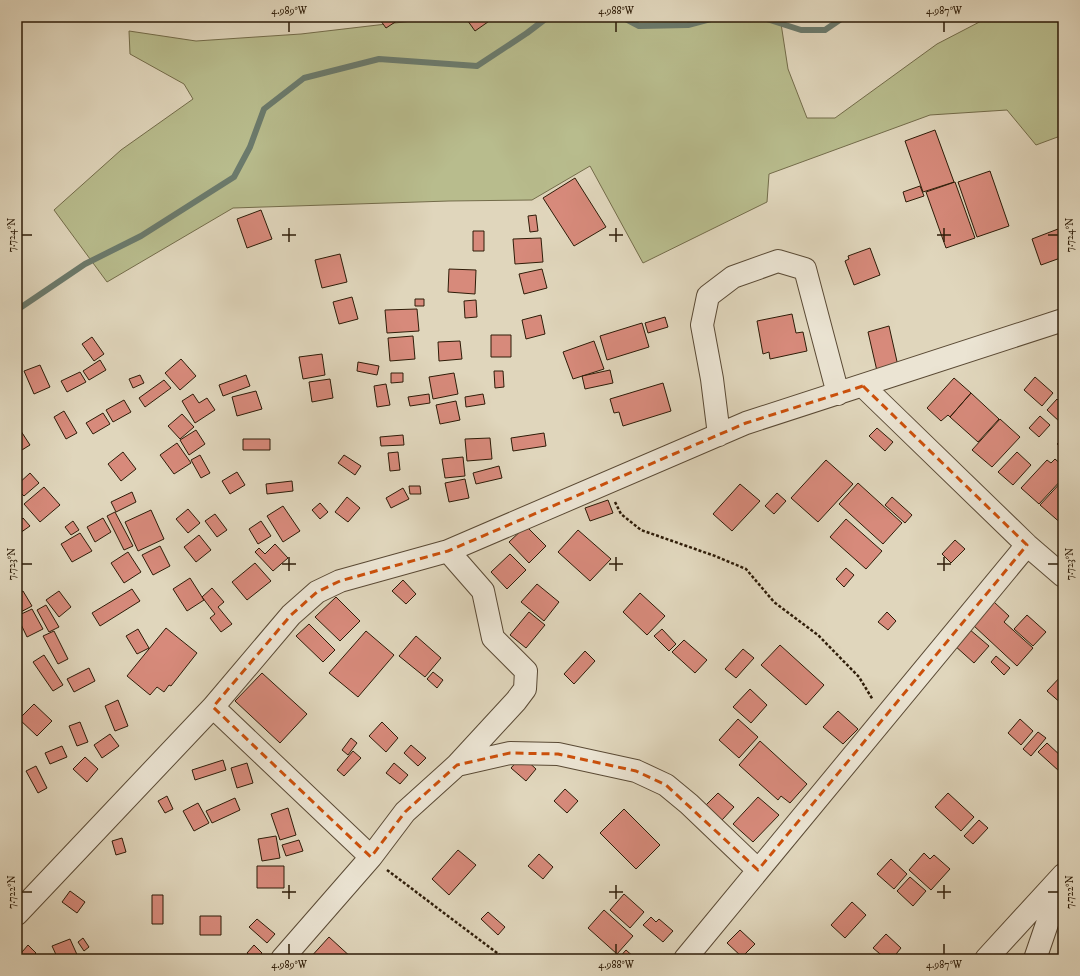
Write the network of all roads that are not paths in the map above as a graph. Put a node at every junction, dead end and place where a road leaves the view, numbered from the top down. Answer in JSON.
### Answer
{"nodes":[{"id":1,"x":1063,"y":320,"type":"edge"},
{"id":2,"x":863,"y":386,"type":"junction"},
{"id":3,"x":838,"y":394,"type":"junction"},
{"id":4,"x":719,"y":435,"type":"junction"},
{"id":5,"x":1027,"y":545,"type":"junction"},
{"id":6,"x":448,"y":551,"type":"junction"},
{"id":7,"x":1063,"y":576,"type":"edge"},
{"id":8,"x":212,"y":707,"type":"junction"},
{"id":9,"x":457,"y":765,"type":"junction"},
{"id":10,"x":370,"y":857,"type":"junction"},
{"id":11,"x":758,"y":870,"type":"junction"},
{"id":12,"x":1063,"y":876,"type":"edge"},
{"id":13,"x":17,"y":914,"type":"edge"},
{"id":14,"x":282,"y":959,"type":"edge"},
{"id":15,"x":685,"y":959,"type":"edge"},
{"id":16,"x":986,"y":959,"type":"edge"},
{"id":17,"x":1035,"y":959,"type":"edge"}],
"edges":[{"from":1,"to":2,"type":"street"},
{"from":2,"to":3,"type":"street"},
{"from":2,"to":5,"type":"street"},
{"from":3,"to":4,"type":"street"},
{"from":3,"to":4,"type":"street"},
{"from":4,"to":6,"type":"street"},
{"from":5,"to":7,"type":"street"},
{"from":5,"to":11,"type":"street"},
{"from":6,"to":8,"type":"street"},
{"from":6,"to":9,"type":"street"},
{"from":8,"to":10,"type":"street"},
{"from":8,"to":13,"type":"street"},
{"from":9,"to":10,"type":"street"},
{"from":9,"to":11,"type":"street"},
{"from":10,"to":14,"type":"street"},
{"from":11,"to":15,"type":"street"},
{"from":12,"to":16,"type":"street"},
{"from":12,"to":17,"type":"street"}]}
